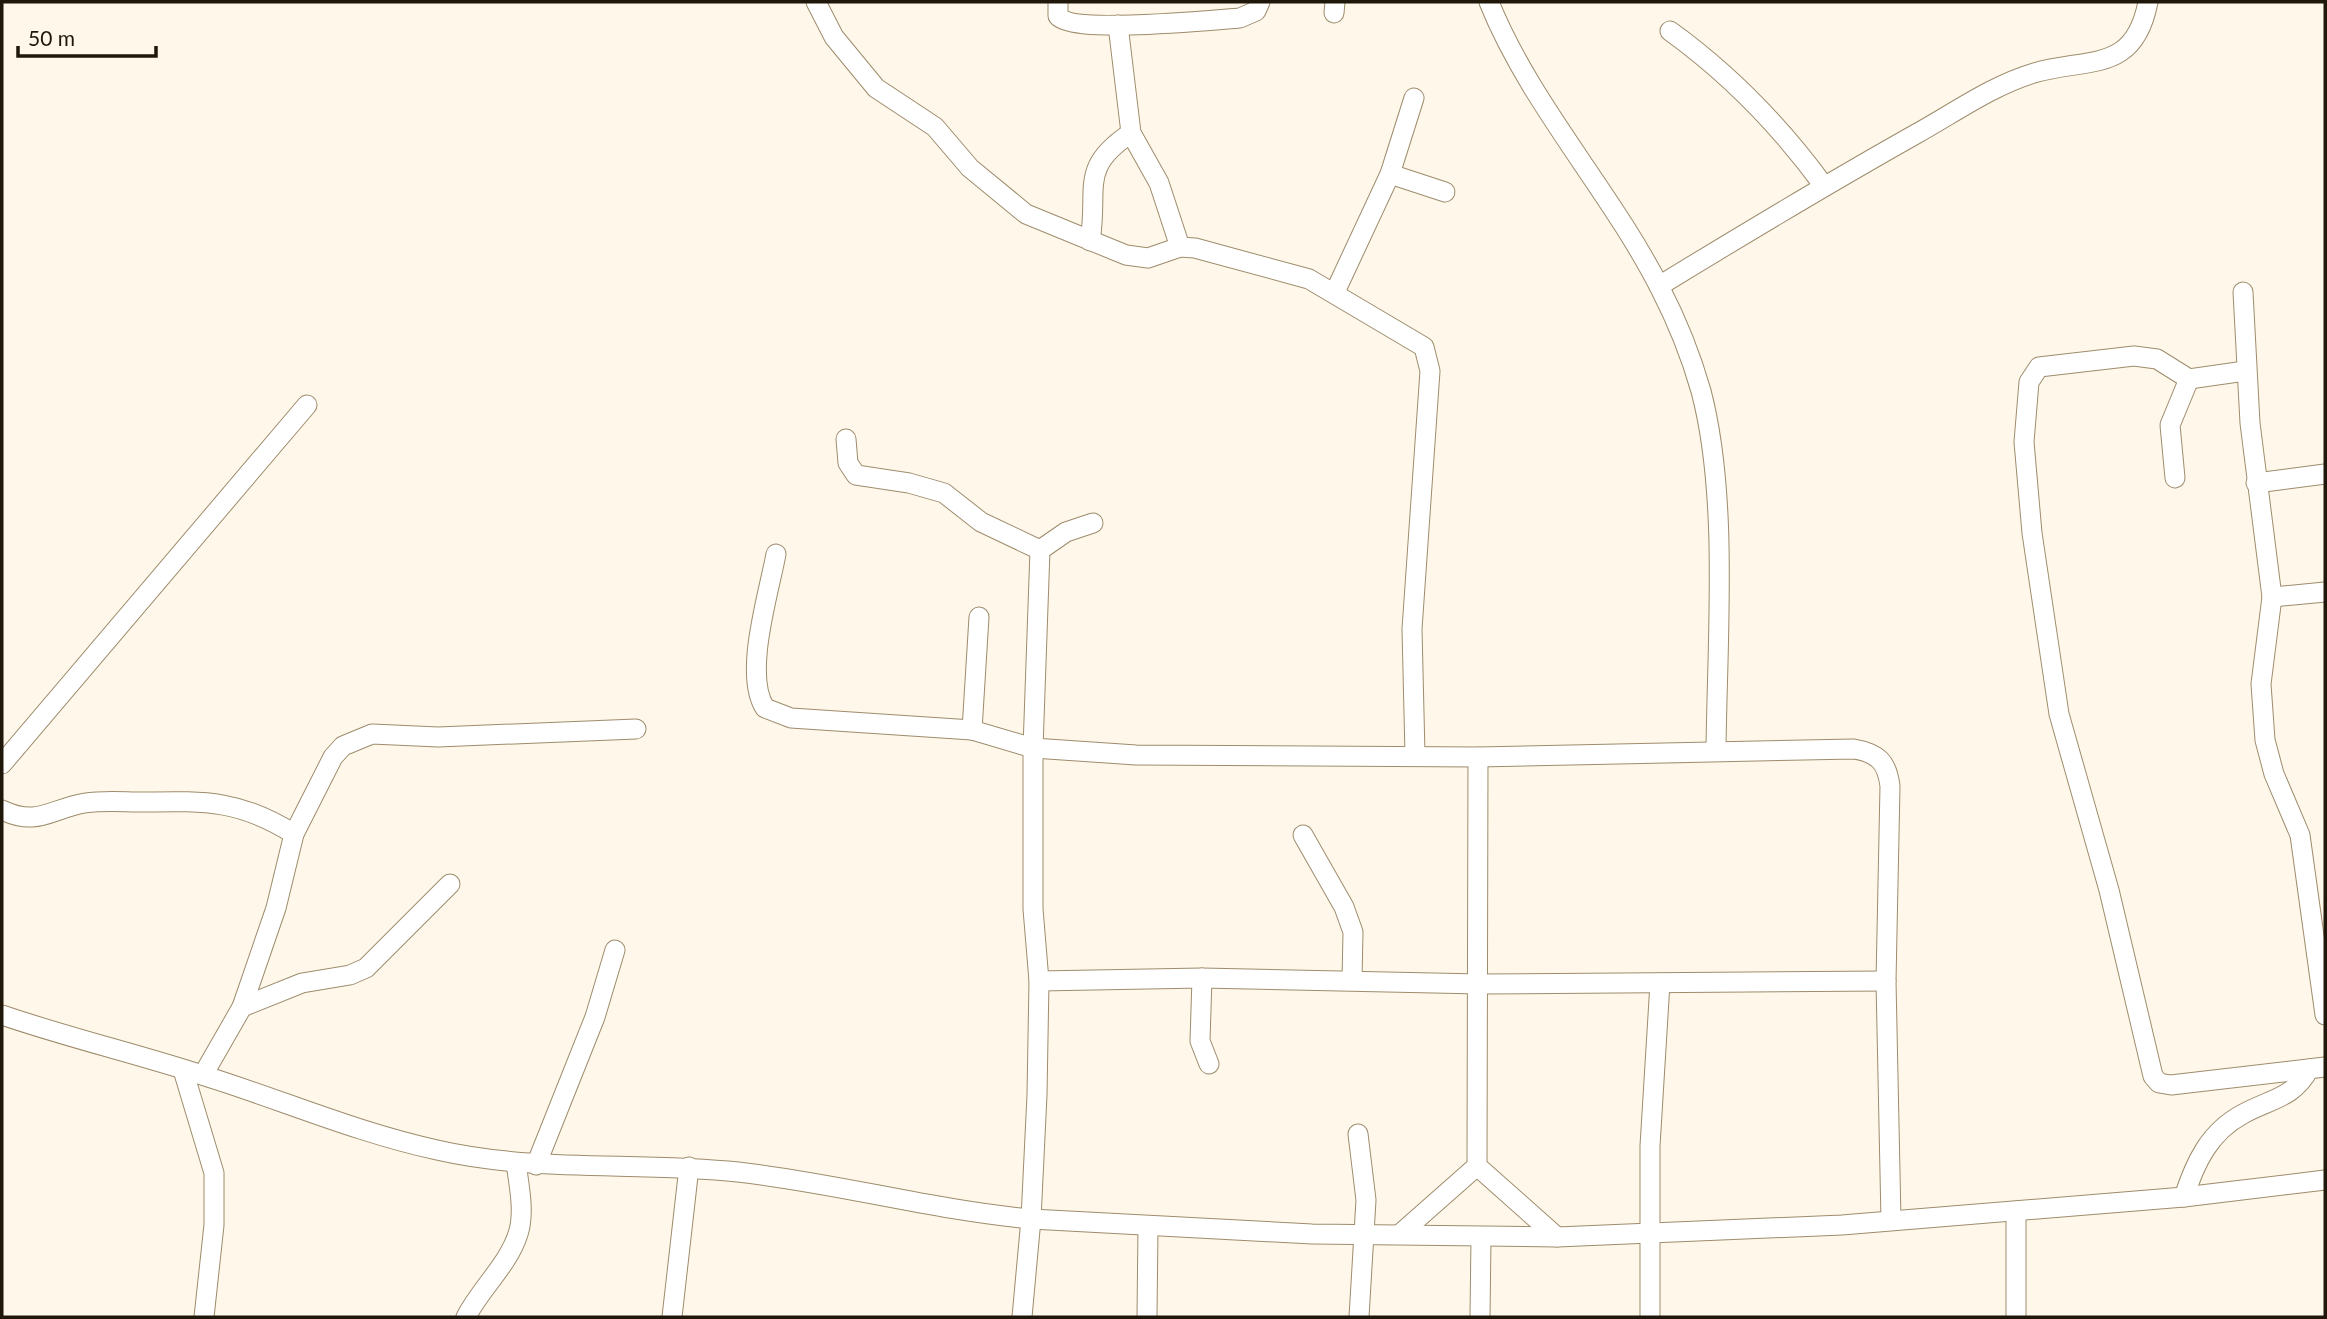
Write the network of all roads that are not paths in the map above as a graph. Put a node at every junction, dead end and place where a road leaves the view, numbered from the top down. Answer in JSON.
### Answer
{"nodes":[{"id":1,"x":816,"y":2,"type":"edge"},
{"id":2,"x":1058,"y":2,"type":"edge"},
{"id":3,"x":1260,"y":2,"type":"edge"},
{"id":4,"x":1489,"y":2,"type":"edge"},
{"id":5,"x":2148,"y":2,"type":"edge"},
{"id":6,"x":1118,"y":25,"type":"junction"},
{"id":7,"x":1670,"y":31,"type":"dead end"},
{"id":8,"x":1414,"y":98,"type":"dead end"},
{"id":9,"x":1131,"y":133,"type":"junction"},
{"id":10,"x":1390,"y":174,"type":"junction"},
{"id":11,"x":1824,"y":186,"type":"junction"},
{"id":12,"x":1445,"y":192,"type":"dead end"},
{"id":13,"x":1090,"y":241,"type":"junction"},
{"id":14,"x":1180,"y":247,"type":"junction"},
{"id":15,"x":1659,"y":286,"type":"junction"},
{"id":16,"x":1335,"y":292,"type":"junction"},
{"id":17,"x":2243,"y":292,"type":"dead end"},
{"id":18,"x":2245,"y":371,"type":"junction"},
{"id":19,"x":2189,"y":379,"type":"junction"},
{"id":20,"x":307,"y":405,"type":"dead end"},
{"id":21,"x":846,"y":439,"type":"dead end"},
{"id":22,"x":2325,"y":474,"type":"edge"},
{"id":23,"x":2175,"y":478,"type":"dead end"},
{"id":24,"x":2256,"y":483,"type":"junction"},
{"id":25,"x":1093,"y":523,"type":"dead end"},
{"id":26,"x":1040,"y":550,"type":"junction"},
{"id":27,"x":776,"y":554,"type":"dead end"},
{"id":28,"x":2325,"y":592,"type":"edge"},
{"id":29,"x":2272,"y":597,"type":"junction"},
{"id":30,"x":979,"y":617,"type":"dead end"},
{"id":31,"x":636,"y":729,"type":"dead end"},
{"id":32,"x":972,"y":730,"type":"junction"},
{"id":33,"x":1033,"y":748,"type":"junction"},
{"id":34,"x":1716,"y":751,"type":"junction"},
{"id":35,"x":1415,"y":755,"type":"junction"},
{"id":36,"x":1478,"y":757,"type":"junction"},
{"id":37,"x":2,"y":764,"type":"edge"},
{"id":38,"x":2,"y":810,"type":"edge"},
{"id":39,"x":294,"y":834,"type":"junction"},
{"id":40,"x":1303,"y":835,"type":"dead end"},
{"id":41,"x":450,"y":884,"type":"dead end"},
{"id":42,"x":615,"y":950,"type":"dead end"},
{"id":43,"x":1202,"y":978,"type":"junction"},
{"id":44,"x":1352,"y":980,"type":"junction"},
{"id":45,"x":1039,"y":981,"type":"junction"},
{"id":46,"x":1886,"y":981,"type":"junction"},
{"id":47,"x":1660,"y":983,"type":"junction"},
{"id":48,"x":1480,"y":984,"type":"junction"},
{"id":49,"x":242,"y":1007,"type":"junction"},
{"id":50,"x":2325,"y":1014,"type":"edge"},
{"id":51,"x":2,"y":1015,"type":"edge"},
{"id":52,"x":1209,"y":1064,"type":"dead end"},
{"id":53,"x":2317,"y":1068,"type":"edge"},
{"id":54,"x":183,"y":1070,"type":"junction"},
{"id":55,"x":203,"y":1075,"type":"junction"},
{"id":56,"x":1358,"y":1134,"type":"dead end"},
{"id":57,"x":516,"y":1163,"type":"junction"},
{"id":58,"x":537,"y":1165,"type":"junction"},
{"id":59,"x":1477,"y":1166,"type":"junction"},
{"id":60,"x":689,"y":1167,"type":"junction"},
{"id":61,"x":2325,"y":1180,"type":"edge"},
{"id":62,"x":2184,"y":1197,"type":"junction"},
{"id":63,"x":2016,"y":1211,"type":"junction"},
{"id":64,"x":1031,"y":1219,"type":"junction"},
{"id":65,"x":1891,"y":1220,"type":"junction"},
{"id":66,"x":1149,"y":1227,"type":"junction"},
{"id":67,"x":1649,"y":1233,"type":"junction"},
{"id":68,"x":1400,"y":1234,"type":"junction"},
{"id":69,"x":1365,"y":1235,"type":"junction"},
{"id":70,"x":1481,"y":1237,"type":"junction"},
{"id":71,"x":1557,"y":1237,"type":"junction"},
{"id":72,"x":204,"y":1317,"type":"edge"},
{"id":73,"x":466,"y":1317,"type":"edge"},
{"id":74,"x":672,"y":1317,"type":"edge"},
{"id":75,"x":1022,"y":1317,"type":"edge"},
{"id":76,"x":1147,"y":1317,"type":"edge"},
{"id":77,"x":1359,"y":1317,"type":"edge"},
{"id":78,"x":1480,"y":1317,"type":"edge"},
{"id":79,"x":1650,"y":1317,"type":"edge"},
{"id":80,"x":2016,"y":1317,"type":"edge"}],
"edges":[{"from":1,"to":13,"type":"street"},
{"from":2,"to":6,"type":"street"},
{"from":3,"to":6,"type":"street"},
{"from":4,"to":15,"type":"street"},
{"from":5,"to":11,"type":"street"},
{"from":6,"to":9,"type":"street"},
{"from":7,"to":11,"type":"street"},
{"from":8,"to":10,"type":"street"},
{"from":9,"to":13,"type":"street"},
{"from":9,"to":14,"type":"street"},
{"from":10,"to":12,"type":"street"},
{"from":10,"to":16,"type":"street"},
{"from":11,"to":15,"type":"street"},
{"from":13,"to":14,"type":"street"},
{"from":14,"to":16,"type":"street"},
{"from":15,"to":34,"type":"street"},
{"from":16,"to":35,"type":"street"},
{"from":17,"to":18,"type":"street"},
{"from":18,"to":19,"type":"street"},
{"from":18,"to":24,"type":"street"},
{"from":19,"to":23,"type":"street"},
{"from":19,"to":53,"type":"street"},
{"from":20,"to":37,"type":"street"},
{"from":21,"to":26,"type":"street"},
{"from":22,"to":24,"type":"street"},
{"from":24,"to":29,"type":"street"},
{"from":25,"to":26,"type":"street"},
{"from":26,"to":33,"type":"street"},
{"from":27,"to":32,"type":"street"},
{"from":28,"to":29,"type":"street"},
{"from":29,"to":50,"type":"street"},
{"from":30,"to":32,"type":"street"},
{"from":31,"to":39,"type":"street"},
{"from":32,"to":33,"type":"street"},
{"from":33,"to":35,"type":"street"},
{"from":33,"to":45,"type":"street"},
{"from":34,"to":36,"type":"street"},
{"from":34,"to":46,"type":"street"},
{"from":35,"to":36,"type":"street"},
{"from":36,"to":48,"type":"street"},
{"from":38,"to":39,"type":"street"},
{"from":39,"to":49,"type":"street"},
{"from":40,"to":44,"type":"street"},
{"from":41,"to":49,"type":"street"},
{"from":42,"to":58,"type":"street"},
{"from":43,"to":44,"type":"street"},
{"from":43,"to":45,"type":"street"},
{"from":43,"to":52,"type":"street"},
{"from":44,"to":48,"type":"street"},
{"from":45,"to":64,"type":"street"},
{"from":46,"to":47,"type":"street"},
{"from":46,"to":65,"type":"street"},
{"from":47,"to":48,"type":"street"},
{"from":47,"to":67,"type":"street"},
{"from":48,"to":59,"type":"street"},
{"from":49,"to":55,"type":"street"},
{"from":51,"to":54,"type":"street"},
{"from":53,"to":62,"type":"street"},
{"from":54,"to":55,"type":"street"},
{"from":54,"to":72,"type":"street"},
{"from":55,"to":57,"type":"street"},
{"from":56,"to":69,"type":"street"},
{"from":57,"to":58,"type":"street"},
{"from":57,"to":73,"type":"street"},
{"from":58,"to":60,"type":"street"},
{"from":59,"to":68,"type":"street"},
{"from":59,"to":71,"type":"street"},
{"from":60,"to":64,"type":"street"},
{"from":60,"to":74,"type":"street"},
{"from":61,"to":62,"type":"street"},
{"from":62,"to":63,"type":"street"},
{"from":63,"to":65,"type":"street"},
{"from":63,"to":80,"type":"street"},
{"from":64,"to":66,"type":"street"},
{"from":64,"to":75,"type":"street"},
{"from":65,"to":67,"type":"street"},
{"from":66,"to":69,"type":"street"},
{"from":66,"to":76,"type":"street"},
{"from":67,"to":71,"type":"street"},
{"from":67,"to":79,"type":"street"},
{"from":68,"to":69,"type":"street"},
{"from":68,"to":70,"type":"street"},
{"from":69,"to":77,"type":"street"},
{"from":70,"to":71,"type":"street"},
{"from":70,"to":78,"type":"street"}]}
